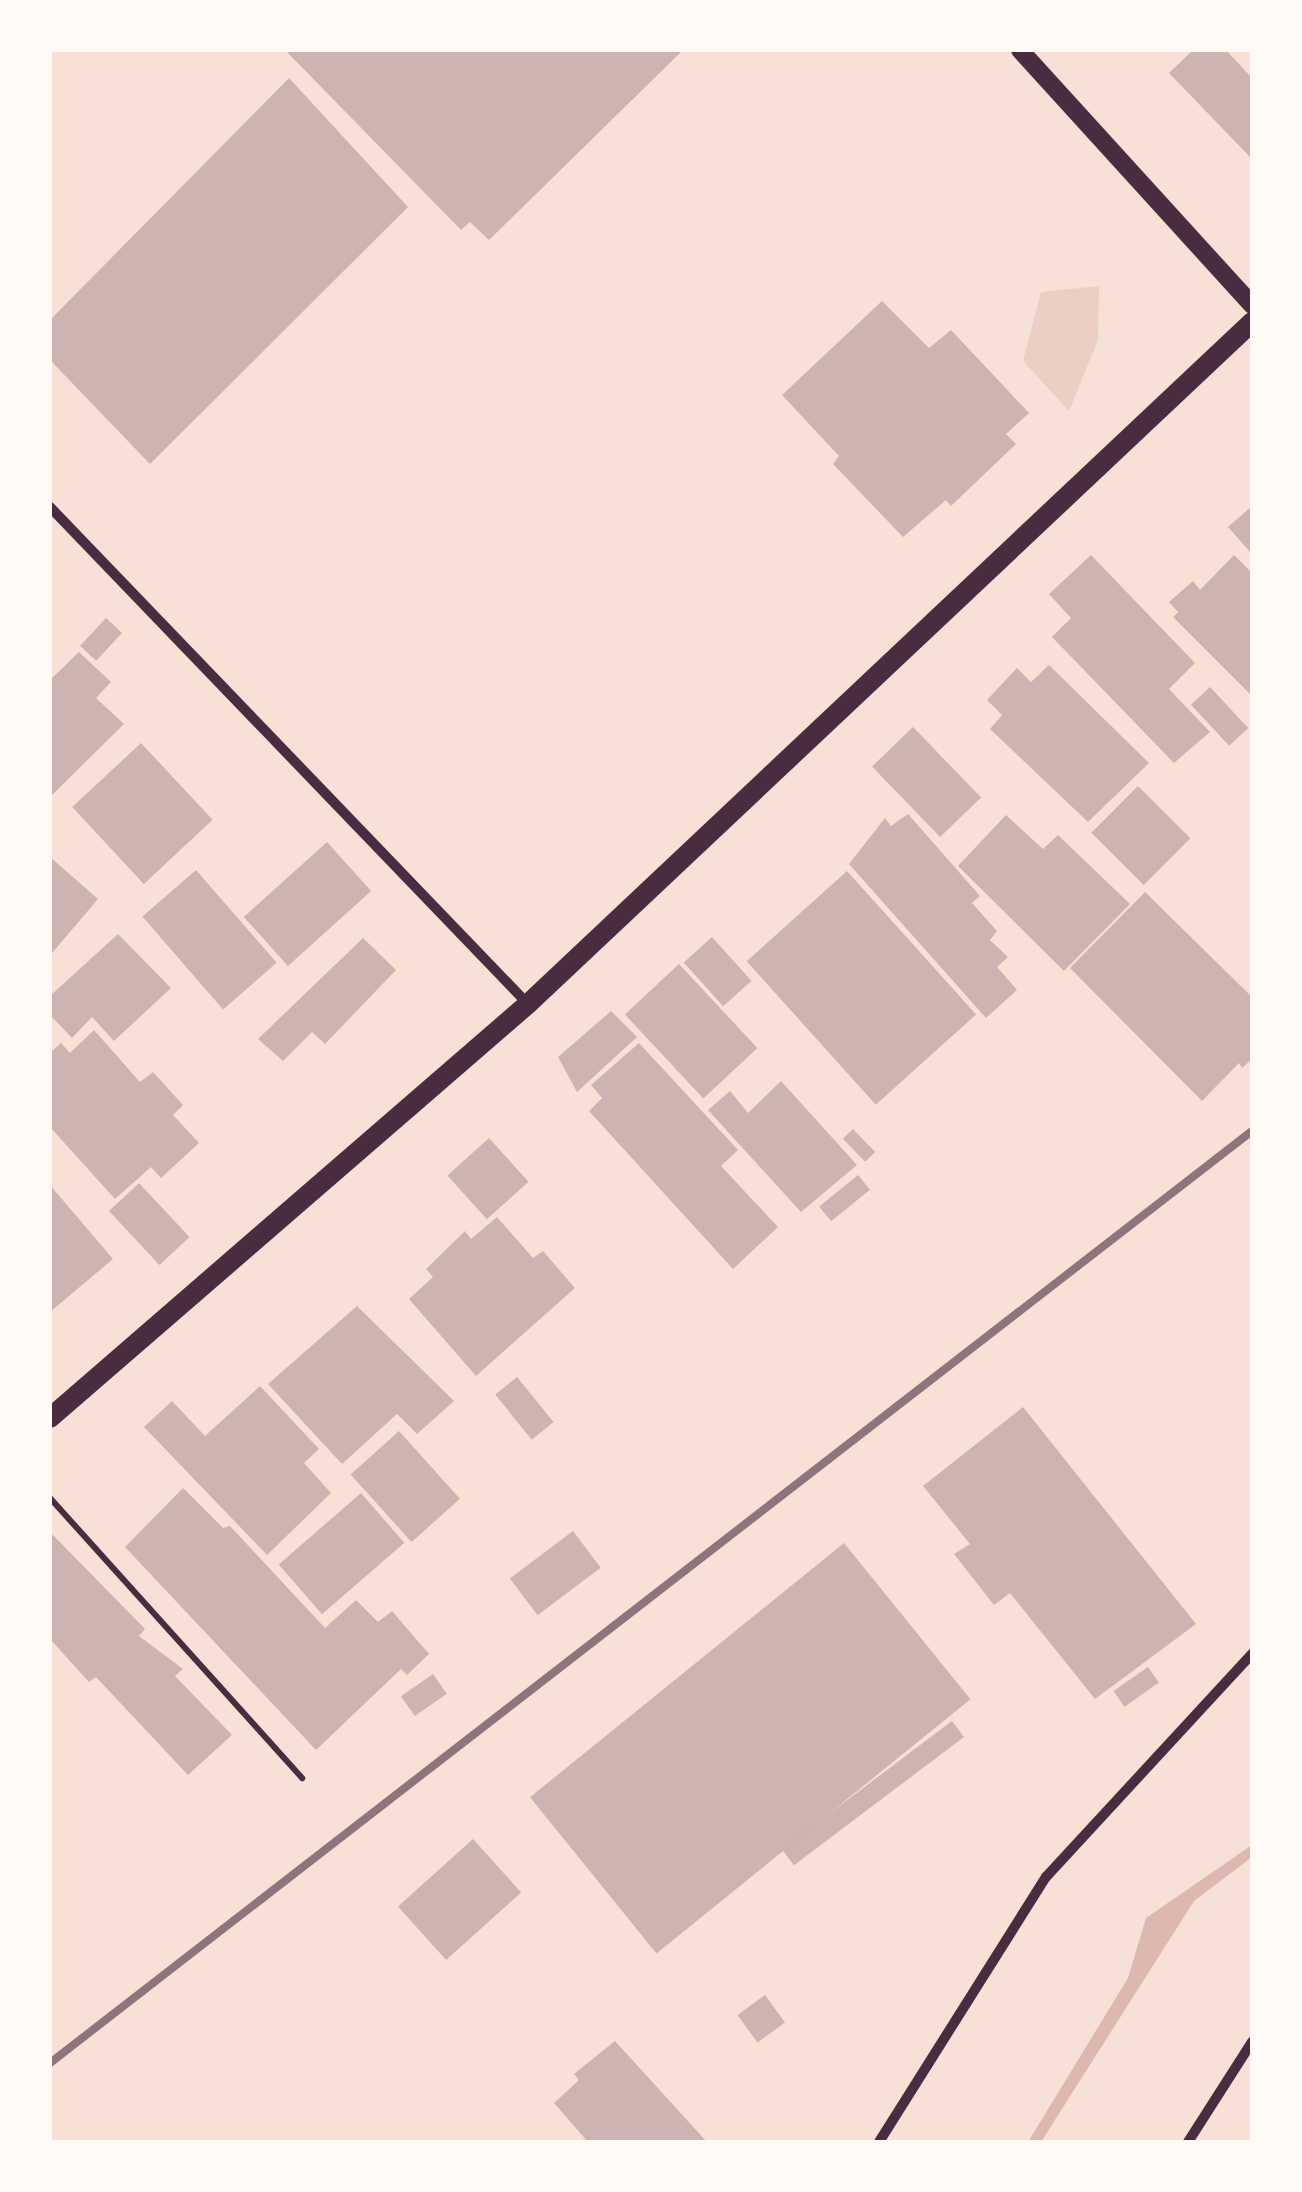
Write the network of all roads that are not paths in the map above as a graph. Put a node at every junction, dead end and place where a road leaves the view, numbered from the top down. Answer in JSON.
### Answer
{"nodes":[{"id":1,"x":1020,"y":50,"type":"edge"},
{"id":2,"x":1252,"y":305,"type":"edge"},
{"id":3,"x":1252,"y":322,"type":"edge"},
{"id":4,"x":50,"y":507,"type":"edge"},
{"id":5,"x":528,"y":1004,"type":"junction"},
{"id":6,"x":50,"y":1418,"type":"edge"},
{"id":7,"x":1252,"y":1654,"type":"edge"},
{"id":8,"x":1252,"y":2042,"type":"edge"},
{"id":9,"x":879,"y":2142,"type":"edge"},
{"id":10,"x":1188,"y":2142,"type":"edge"}],
"edges":[{"from":1,"to":2,"type":"street"},
{"from":3,"to":5,"type":"main road"},
{"from":4,"to":5,"type":"street"},
{"from":5,"to":6,"type":"main road"},
{"from":7,"to":9,"type":"street"},
{"from":8,"to":10,"type":"street"}]}
